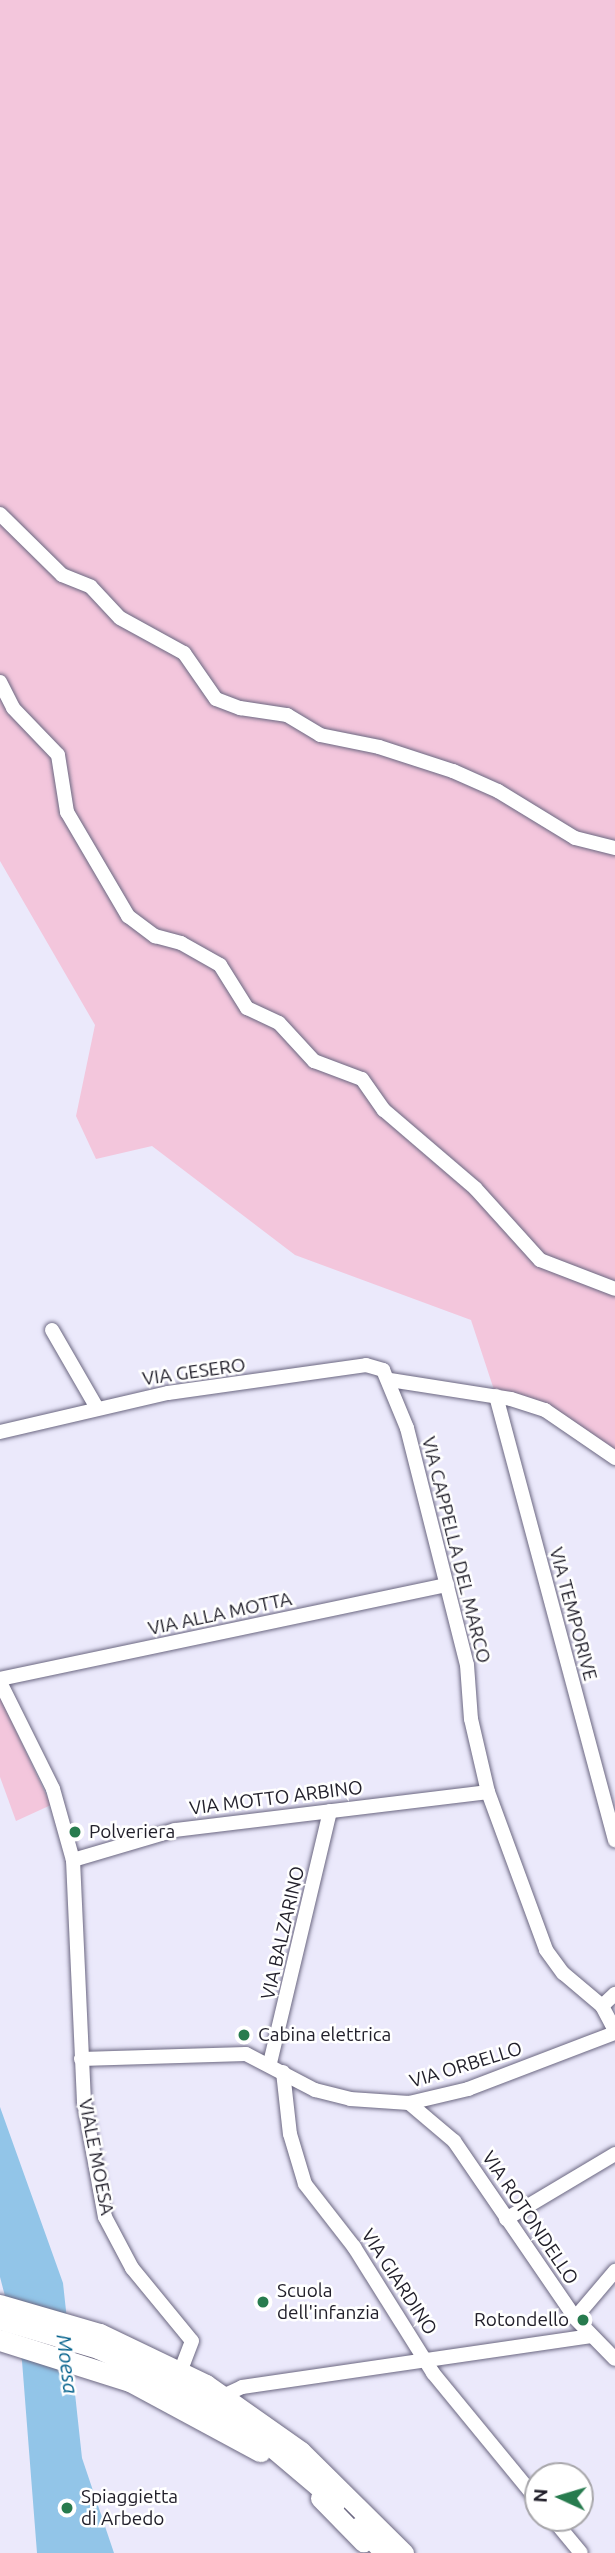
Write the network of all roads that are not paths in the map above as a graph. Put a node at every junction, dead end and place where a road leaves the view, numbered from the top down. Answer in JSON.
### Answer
{"nodes":[{"id":1,"x":0,"y":514,"type":"edge"},
{"id":2,"x":0,"y":682,"type":"edge"},
{"id":3,"x":615,"y":848,"type":"edge"},
{"id":4,"x":615,"y":1289,"type":"edge"},
{"id":5,"x":51,"y":1330,"type":"dead end"},
{"id":6,"x":390,"y":1380,"type":"junction"},
{"id":7,"x":496,"y":1396,"type":"junction"},
{"id":8,"x":97,"y":1408,"type":"junction"},
{"id":9,"x":0,"y":1432,"type":"edge"},
{"id":10,"x":615,"y":1458,"type":"edge"},
{"id":11,"x":447,"y":1585,"type":"junction"},
{"id":12,"x":0,"y":1680,"type":"edge"},
{"id":13,"x":488,"y":1793,"type":"junction"},
{"id":14,"x":330,"y":1811,"type":"junction"},
{"id":15,"x":615,"y":1840,"type":"edge"},
{"id":16,"x":73,"y":1860,"type":"junction"},
{"id":17,"x":615,"y":1994,"type":"edge"},
{"id":18,"x":602,"y":2006,"type":"junction"},
{"id":19,"x":615,"y":2032,"type":"edge"},
{"id":20,"x":81,"y":2059,"type":"junction"},
{"id":21,"x":270,"y":2063,"type":"junction"},
{"id":22,"x":283,"y":2072,"type":"junction"},
{"id":23,"x":410,"y":2103,"type":"junction"},
{"id":24,"x":615,"y":2154,"type":"edge"},
{"id":25,"x":506,"y":2220,"type":"junction"},
{"id":26,"x":615,"y":2271,"type":"edge"},
{"id":27,"x":0,"y":2304,"type":"edge"},
{"id":28,"x":575,"y":2318,"type":"junction"},
{"id":29,"x":0,"y":2320,"type":"edge"},
{"id":30,"x":0,"y":2332,"type":"edge"},
{"id":31,"x":591,"y":2336,"type":"junction"},
{"id":32,"x":0,"y":2340,"type":"edge"},
{"id":33,"x":615,"y":2359,"type":"edge"},
{"id":34,"x":428,"y":2360,"type":"junction"},
{"id":35,"x":129,"y":2365,"type":"junction"},
{"id":36,"x":181,"y":2369,"type":"junction"},
{"id":37,"x":225,"y":2395,"type":"junction"},
{"id":38,"x":260,"y":2451,"type":"joint"},
{"id":39,"x":524,"y":2484,"type":"edge"},
{"id":40,"x":564,"y":2532,"type":"edge"},
{"id":41,"x":373,"y":2553,"type":"edge"},
{"id":42,"x":384,"y":2553,"type":"edge"},
{"id":43,"x":404,"y":2553,"type":"edge"},
{"id":44,"x":581,"y":2553,"type":"edge"}],
"edges":[{"from":1,"to":3,"type":"street"},
{"from":2,"to":4,"type":"street"},
{"from":5,"to":8,"type":"street"},
{"from":6,"to":7,"type":"street","name":"VIA GESERO"},
{"from":6,"to":8,"type":"street","name":"VIA GESERO"},
{"from":6,"to":11,"type":"street","name":"VIA CAPPELLA DEL MARCO"},
{"from":7,"to":10,"type":"street","name":"VIA GESERO"},
{"from":7,"to":15,"type":"street","name":"VIA TEMPORIVE"},
{"from":8,"to":9,"type":"street","name":"VIA GESERO"},
{"from":11,"to":12,"type":"street","name":"VIA ALLA MOTTA"},
{"from":11,"to":13,"type":"street","name":"VIA CAPPELLA DEL MARCO"},
{"from":12,"to":16,"type":"street","name":"VIALE MOESA"},
{"from":13,"to":14,"type":"street","name":"VIA MOTTO ARBINO"},
{"from":13,"to":18,"type":"street","name":"VIA CAPPELLA DEL MARCO"},
{"from":14,"to":16,"type":"street","name":"VIA MOTTO ARBINO"},
{"from":14,"to":21,"type":"street","name":"VIA BALZARINO"},
{"from":16,"to":20,"type":"street","name":"VIALE MOESA"},
{"from":17,"to":18,"type":"street"},
{"from":18,"to":19,"type":"street","name":"VIA CAPPELLA DEL MARCO"},
{"from":19,"to":23,"type":"street","name":"VIA ORBELLO"},
{"from":20,"to":21,"type":"street","name":"VIA ORBELLO"},
{"from":20,"to":36,"type":"street","name":"VIALE MOESA"},
{"from":21,"to":22,"type":"street","name":"VIA ORBELLO"},
{"from":22,"to":23,"type":"street","name":"VIA ORBELLO"},
{"from":22,"to":34,"type":"street","name":"VIA GIARDINO"},
{"from":23,"to":25,"type":"street","name":"VIA ROTONDELLO"},
{"from":24,"to":25,"type":"street"},
{"from":25,"to":28,"type":"street","name":"VIA ROTONDELLO"},
{"from":26,"to":28,"type":"street"},
{"from":27,"to":35,"type":"main road"},
{"from":28,"to":31,"type":"street","name":"VIA ROTONDELLO"},
{"from":29,"to":35,"type":"main road"},
{"from":30,"to":35,"type":"main road"},
{"from":31,"to":33,"type":"street","name":"VIA ROTONDELLO"},
{"from":31,"to":34,"type":"street"},
{"from":32,"to":35,"type":"highway"},
{"from":34,"to":37,"type":"street"},
{"from":34,"to":39,"type":"street","name":"VIA GIARDINO"},
{"from":35,"to":36,"type":"main road"},
{"from":35,"to":38,"type":"highway"},
{"from":35,"to":42,"type":"main road"},
{"from":36,"to":37,"type":"main road"},
{"from":37,"to":43,"type":"main road"},
{"from":38,"to":41,"type":"main road"},
{"from":40,"to":44,"type":"street"}]}
